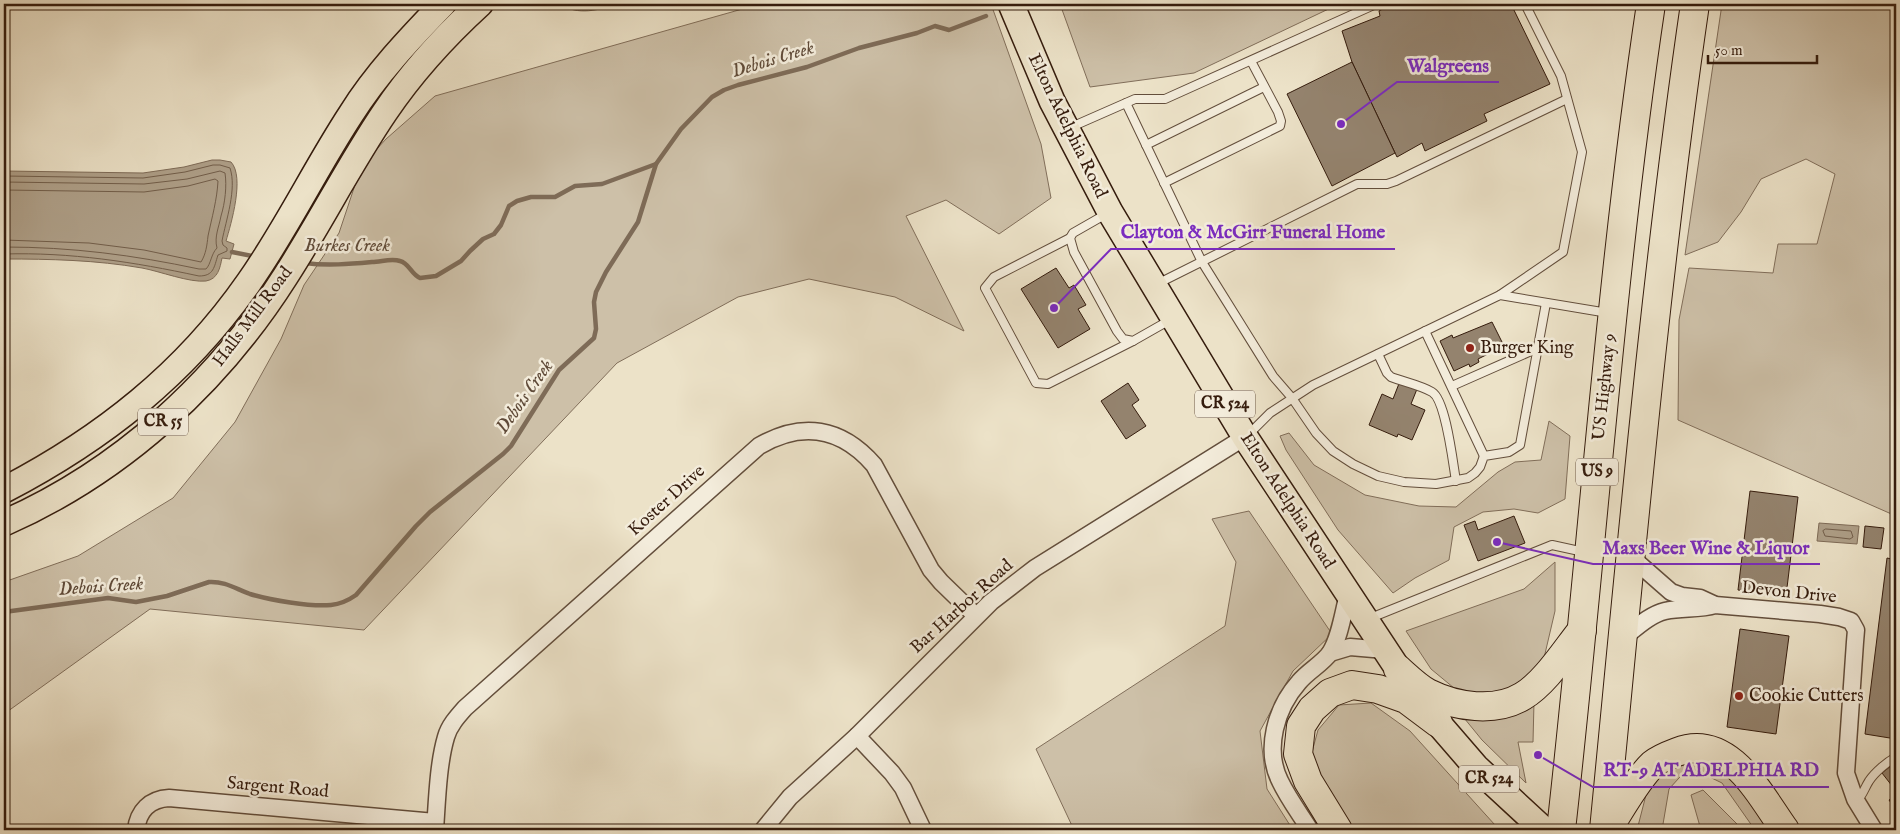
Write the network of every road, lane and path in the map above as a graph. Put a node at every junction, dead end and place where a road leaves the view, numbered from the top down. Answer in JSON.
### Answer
{"nodes":[{"id":1,"x":443,"y":4,"type":"edge"},
{"id":2,"x":480,"y":4,"type":"edge"},
{"id":3,"x":1011,"y":4,"type":"edge"},
{"id":4,"x":1376,"y":4,"type":"edge"},
{"id":5,"x":1526,"y":4,"type":"edge"},
{"id":6,"x":1651,"y":4,"type":"edge"},
{"id":7,"x":1694,"y":4,"type":"edge"},
{"id":8,"x":1250,"y":61,"type":"junction"},
{"id":9,"x":1264,"y":87,"type":"junction"},
{"id":10,"x":1567,"y":99,"type":"junction"},
{"id":11,"x":1126,"y":103,"type":"junction"},
{"id":12,"x":1066,"y":129,"type":"junction"},
{"id":13,"x":1146,"y":145,"type":"junction"},
{"id":14,"x":1164,"y":183,"type":"junction"},
{"id":15,"x":1110,"y":212,"type":"junction"},
{"id":16,"x":1070,"y":238,"type":"junction"},
{"id":17,"x":1202,"y":262,"type":"junction"},
{"id":18,"x":1153,"y":286,"type":"junction"},
{"id":19,"x":1500,"y":295,"type":"junction"},
{"id":20,"x":1546,"y":303,"type":"junction"},
{"id":21,"x":1613,"y":314,"type":"junction"},
{"id":22,"x":1173,"y":319,"type":"junction"},
{"id":23,"x":1425,"y":331,"type":"junction"},
{"id":24,"x":1133,"y":341,"type":"junction"},
{"id":25,"x":1538,"y":348,"type":"junction"},
{"id":26,"x":1378,"y":354,"type":"junction"},
{"id":27,"x":1452,"y":386,"type":"junction"},
{"id":28,"x":1292,"y":398,"type":"junction"},
{"id":29,"x":1245,"y":437,"type":"junction"},
{"id":30,"x":1484,"y":456,"type":"junction"},
{"id":31,"x":1456,"y":481,"type":"junction"},
{"id":32,"x":4,"y":490,"type":"edge"},
{"id":33,"x":4,"y":523,"type":"edge"},
{"id":34,"x":1589,"y":553,"type":"junction"},
{"id":35,"x":1631,"y":557,"type":"junction"},
{"id":36,"x":1348,"y":594,"type":"junction"},
{"id":37,"x":1715,"y":605,"type":"junction"},
{"id":38,"x":976,"y":616,"type":"junction"},
{"id":39,"x":1365,"y":620,"type":"junction"},
{"id":40,"x":1582,"y":630,"type":"junction"},
{"id":41,"x":1623,"y":638,"type":"junction"},
{"id":42,"x":1330,"y":653,"type":"junction"},
{"id":43,"x":1391,"y":660,"type":"junction"},
{"id":44,"x":1438,"y":723,"type":"junction"},
{"id":45,"x":857,"y":736,"type":"junction"},
{"id":46,"x":1896,"y":757,"type":"edge"},
{"id":47,"x":1856,"y":802,"type":"junction"},
{"id":48,"x":435,"y":826,"type":"edge"},
{"id":49,"x":136,"y":830,"type":"edge"},
{"id":50,"x":763,"y":830,"type":"edge"},
{"id":51,"x":923,"y":830,"type":"edge"},
{"id":52,"x":1310,"y":830,"type":"edge"},
{"id":53,"x":1338,"y":830,"type":"edge"},
{"id":54,"x":1544,"y":830,"type":"edge"},
{"id":55,"x":1561,"y":830,"type":"edge"},
{"id":56,"x":1606,"y":830,"type":"edge"},
{"id":57,"x":1784,"y":830,"type":"edge"},
{"id":58,"x":1874,"y":830,"type":"edge"}],
"edges":[{"from":1,"to":32,"type":"main road","name":"Halls Mill Road","number":"CR 55"},
{"from":2,"to":33,"type":"main road","name":"Halls Mill Road","number":"CR 55"},
{"from":3,"to":12,"type":"main road","name":"Elton Adelphia Road","number":"CR 524"},
{"from":4,"to":8,"type":"lane"},
{"from":5,"to":10,"type":"lane"},
{"from":6,"to":21,"type":"highway","name":"US Highway 9","number":"US 9"},
{"from":7,"to":35,"type":"highway","number":"US 9"},
{"from":8,"to":9,"type":"lane"},
{"from":8,"to":11,"type":"lane"},
{"from":9,"to":13,"type":"lane"},
{"from":9,"to":14,"type":"lane"},
{"from":10,"to":17,"type":"lane"},
{"from":10,"to":19,"type":"lane"},
{"from":11,"to":12,"type":"lane"},
{"from":11,"to":13,"type":"lane"},
{"from":12,"to":15,"type":"main road","name":"Elton Adelphia Road","number":"CR 524"},
{"from":13,"to":14,"type":"lane"},
{"from":14,"to":17,"type":"lane"},
{"from":15,"to":16,"type":"lane"},
{"from":15,"to":18,"type":"main road","name":"Elton Adelphia Road","number":"CR 524"},
{"from":16,"to":24,"type":"lane"},
{"from":16,"to":24,"type":"lane"},
{"from":17,"to":18,"type":"lane"},
{"from":17,"to":28,"type":"lane"},
{"from":18,"to":22,"type":"main road","name":"Elton Adelphia Road","number":"CR 524"},
{"from":19,"to":20,"type":"lane"},
{"from":19,"to":23,"type":"lane"},
{"from":20,"to":21,"type":"lane"},
{"from":20,"to":25,"type":"lane"},
{"from":21,"to":34,"type":"highway","name":"US Highway 9","number":"US 9"},
{"from":22,"to":24,"type":"lane"},
{"from":22,"to":29,"type":"main road","name":"Elton Adelphia Road","number":"CR 524"},
{"from":23,"to":26,"type":"lane"},
{"from":23,"to":27,"type":"lane"},
{"from":25,"to":27,"type":"lane"},
{"from":25,"to":30,"type":"lane"},
{"from":26,"to":28,"type":"lane"},
{"from":26,"to":31,"type":"lane"},
{"from":27,"to":30,"type":"lane"},
{"from":28,"to":29,"type":"lane"},
{"from":28,"to":31,"type":"lane"},
{"from":29,"to":36,"type":"main road","name":"Elton Adelphia Road","number":"CR 524"},
{"from":29,"to":38,"type":"street","name":"Bar Harbor Road"},
{"from":30,"to":31,"type":"lane"},
{"from":34,"to":39,"type":"lane"},
{"from":34,"to":40,"type":"highway","name":"US Highway 9","number":"US 9"},
{"from":35,"to":37,"type":"street"},
{"from":35,"to":41,"type":"highway","number":"US 9"},
{"from":36,"to":39,"type":"main road","name":"Elton Adelphia Road","number":"CR 524"},
{"from":36,"to":42,"type":"street"},
{"from":37,"to":41,"type":"street"},
{"from":37,"to":47,"type":"street","name":"Devon Drive"},
{"from":38,"to":45,"type":"street","name":"Bar Harbor Road"},
{"from":38,"to":48,"type":"street","name":"Koster Drive"},
{"from":39,"to":43,"type":"main road","name":"Elton Adelphia Road","number":"CR 524"},
{"from":40,"to":43,"type":"highway"},
{"from":40,"to":55,"type":"highway","name":"US Highway 9","number":"US 9"},
{"from":41,"to":56,"type":"highway","number":"US 9"},
{"from":42,"to":43,"type":"street"},
{"from":42,"to":52,"type":"street"},
{"from":43,"to":44,"type":"main road","name":"Elton Adelphia Road","number":"CR 524"},
{"from":44,"to":53,"type":"highway"},
{"from":44,"to":54,"type":"main road","name":"Elton Adelphia Road","number":"CR 524"},
{"from":45,"to":50,"type":"street","name":"Bar Harbor Road"},
{"from":45,"to":51,"type":"street"},
{"from":46,"to":47,"type":"lane"},
{"from":47,"to":58,"type":"street","name":"Devon Drive"},
{"from":48,"to":49,"type":"street","name":"Sargent Road"},
{"from":56,"to":57,"type":"highway"}]}
